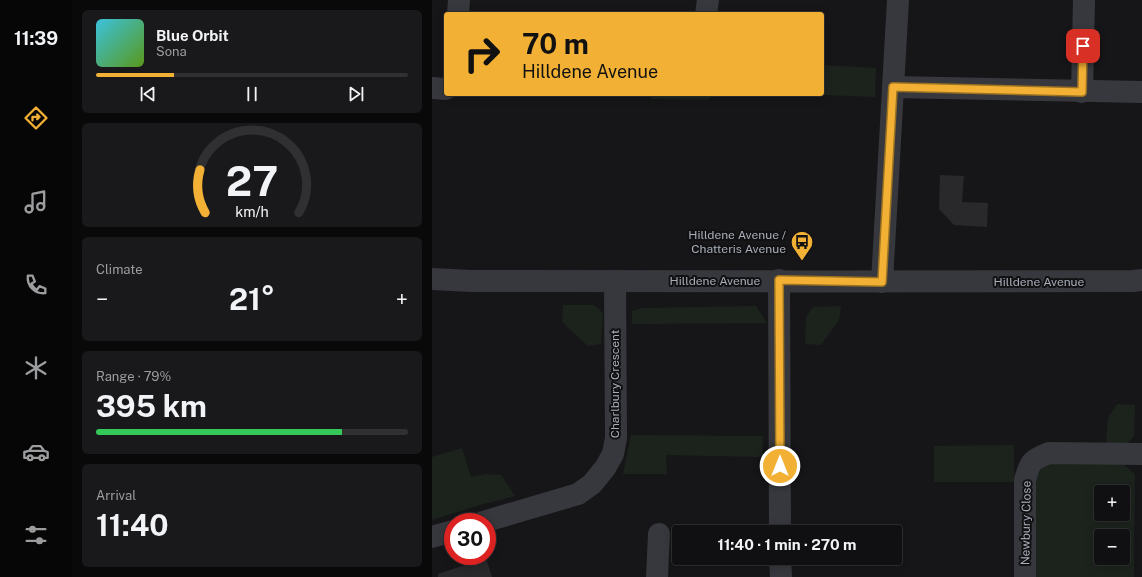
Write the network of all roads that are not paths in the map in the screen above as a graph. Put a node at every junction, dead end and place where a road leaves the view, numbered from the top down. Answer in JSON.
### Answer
{"nodes":[{"id":1,"x":459,"y":0,"type":"edge"},
{"id":2,"x":708,"y":0,"type":"edge"},
{"id":3,"x":898,"y":0,"type":"edge"},
{"id":4,"x":1084,"y":0,"type":"edge"},
{"id":5,"x":458,"y":12,"type":"edge"},
{"id":6,"x":706,"y":12,"type":"edge"},
{"id":7,"x":893,"y":87,"type":"junction"},
{"id":8,"x":432,"y":88,"type":"edge"},
{"id":9,"x":444,"y":89,"type":"edge"},
{"id":10,"x":1082,"y":92,"type":"junction"},
{"id":11,"x":1142,"y":92,"type":"edge"},
{"id":12,"x":432,"y":279,"type":"edge"},
{"id":13,"x":779,"y":280,"type":"junction"},
{"id":14,"x":1142,"y":280,"type":"edge"},
{"id":15,"x":615,"y":281,"type":"junction"},
{"id":16,"x":882,"y":282,"type":"junction"},
{"id":17,"x":1142,"y":454,"type":"edge"},
{"id":18,"x":496,"y":518,"type":"edge"},
{"id":19,"x":780,"y":525,"type":"edge"},
{"id":20,"x":444,"y":534,"type":"edge"},
{"id":21,"x":658,"y":534,"type":"dead end"},
{"id":22,"x":432,"y":537,"type":"edge"},
{"id":23,"x":780,"y":565,"type":"edge"},
{"id":24,"x":657,"y":577,"type":"edge"},
{"id":25,"x":780,"y":577,"type":"edge"},
{"id":26,"x":1025,"y":577,"type":"edge"}],
"edges":[{"from":1,"to":5,"type":"street"},
{"from":2,"to":6,"type":"street"},
{"from":3,"to":7,"type":"street"},
{"from":4,"to":10,"type":"street"},
{"from":7,"to":10,"type":"street"},
{"from":7,"to":16,"type":"street"},
{"from":8,"to":9,"type":"street"},
{"from":10,"to":11,"type":"street"},
{"from":12,"to":15,"type":"street","name":"Hilldene Avenue"},
{"from":13,"to":15,"type":"street","name":"Hilldene Avenue"},
{"from":13,"to":16,"type":"street","name":"Hilldene Avenue"},
{"from":13,"to":19,"type":"street"},
{"from":14,"to":16,"type":"street","name":"Hilldene Avenue"},
{"from":15,"to":18,"type":"street","name":"Charlbury Crescent"},
{"from":17,"to":26,"type":"street","name":"Newbury Close"},
{"from":20,"to":22,"type":"street"},
{"from":21,"to":24,"type":"street"},
{"from":23,"to":25,"type":"street"}]}
